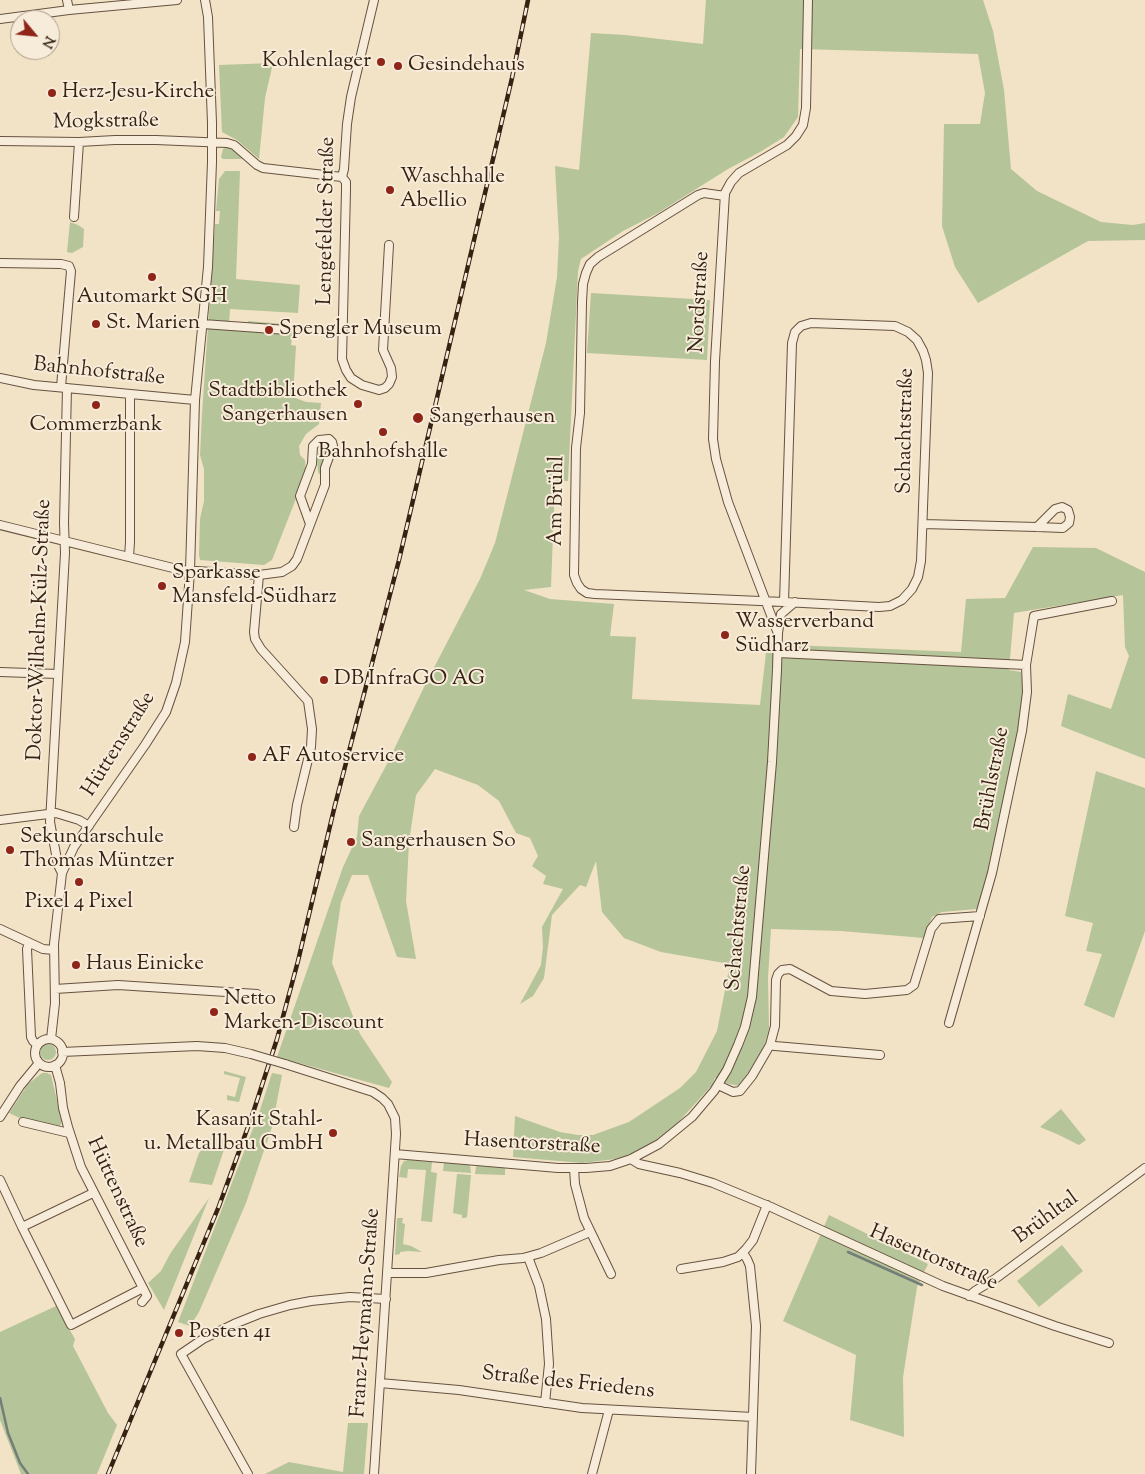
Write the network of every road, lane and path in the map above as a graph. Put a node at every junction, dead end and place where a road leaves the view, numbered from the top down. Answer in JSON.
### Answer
{"nodes":[{"id":1,"x":67,"y":0,"type":"edge"},
{"id":2,"x":177,"y":0,"type":"edge"},
{"id":3,"x":205,"y":0,"type":"edge"},
{"id":4,"x":374,"y":0,"type":"edge"},
{"id":5,"x":808,"y":0,"type":"edge"},
{"id":6,"x":69,"y":10,"type":"junction"},
{"id":7,"x":0,"y":19,"type":"edge"},
{"id":8,"x":0,"y":140,"type":"edge"},
{"id":9,"x":79,"y":142,"type":"junction"},
{"id":10,"x":212,"y":142,"type":"junction"},
{"id":11,"x":342,"y":177,"type":"junction"},
{"id":12,"x":725,"y":196,"type":"junction"},
{"id":13,"x":74,"y":218,"type":"dead end"},
{"id":14,"x":390,"y":245,"type":"dead end"},
{"id":15,"x":0,"y":264,"type":"edge"},
{"id":16,"x":203,"y":324,"type":"junction"},
{"id":17,"x":287,"y":330,"type":"dead end"},
{"id":18,"x":0,"y":378,"type":"edge"},
{"id":19,"x":64,"y":387,"type":"junction"},
{"id":20,"x":130,"y":394,"type":"junction"},
{"id":21,"x":196,"y":400,"type":"junction"},
{"id":22,"x":310,"y":524,"type":"junction"},
{"id":23,"x":922,"y":524,"type":"junction"},
{"id":24,"x":0,"y":525,"type":"edge"},
{"id":25,"x":1037,"y":527,"type":"dead end"},
{"id":26,"x":65,"y":541,"type":"junction"},
{"id":27,"x":129,"y":557,"type":"junction"},
{"id":28,"x":190,"y":571,"type":"junction"},
{"id":29,"x":259,"y":575,"type":"junction"},
{"id":30,"x":765,"y":601,"type":"junction"},
{"id":31,"x":1112,"y":601,"type":"dead end"},
{"id":32,"x":784,"y":602,"type":"junction"},
{"id":33,"x":795,"y":602,"type":"junction"},
{"id":34,"x":778,"y":633,"type":"junction"},
{"id":35,"x":778,"y":653,"type":"junction"},
{"id":36,"x":1026,"y":665,"type":"junction"},
{"id":37,"x":0,"y":672,"type":"edge"},
{"id":38,"x":58,"y":674,"type":"junction"},
{"id":39,"x":50,"y":813,"type":"junction"},
{"id":40,"x":0,"y":820,"type":"edge"},
{"id":41,"x":89,"y":826,"type":"junction"},
{"id":42,"x":294,"y":827,"type":"dead end"},
{"id":43,"x":62,"y":873,"type":"junction"},
{"id":44,"x":980,"y":916,"type":"junction"},
{"id":45,"x":0,"y":929,"type":"edge"},
{"id":46,"x":29,"y":943,"type":"junction"},
{"id":47,"x":54,"y":950,"type":"junction"},
{"id":48,"x":55,"y":989,"type":"junction"},
{"id":49,"x":257,"y":994,"type":"dead end"},
{"id":50,"x":949,"y":1023,"type":"dead end"},
{"id":51,"x":51,"y":1039,"type":"junction"},
{"id":52,"x":37,"y":1045,"type":"junction"},
{"id":53,"x":770,"y":1045,"type":"junction"},
{"id":54,"x":62,"y":1052,"type":"junction"},
{"id":55,"x":880,"y":1055,"type":"dead end"},
{"id":56,"x":39,"y":1063,"type":"junction"},
{"id":57,"x":55,"y":1065,"type":"junction"},
{"id":58,"x":718,"y":1085,"type":"junction"},
{"id":59,"x":1,"y":1113,"type":"edge"},
{"id":60,"x":23,"y":1122,"type":"dead end"},
{"id":61,"x":69,"y":1133,"type":"junction"},
{"id":62,"x":395,"y":1154,"type":"junction"},
{"id":63,"x":631,"y":1159,"type":"junction"},
{"id":64,"x":574,"y":1168,"type":"junction"},
{"id":65,"x":1145,"y":1168,"type":"edge"},
{"id":66,"x":0,"y":1180,"type":"edge"},
{"id":67,"x":93,"y":1193,"type":"junction"},
{"id":68,"x":767,"y":1205,"type":"junction"},
{"id":69,"x":22,"y":1228,"type":"junction"},
{"id":70,"x":590,"y":1232,"type":"junction"},
{"id":71,"x":742,"y":1253,"type":"junction"},
{"id":72,"x":528,"y":1257,"type":"junction"},
{"id":73,"x":681,"y":1269,"type":"dead end"},
{"id":74,"x":388,"y":1273,"type":"junction"},
{"id":75,"x":611,"y":1274,"type":"dead end"},
{"id":76,"x":143,"y":1288,"type":"junction"},
{"id":77,"x":969,"y":1296,"type":"junction"},
{"id":78,"x":386,"y":1298,"type":"junction"},
{"id":79,"x":142,"y":1302,"type":"dead end"},
{"id":80,"x":1109,"y":1343,"type":"dead end"},
{"id":81,"x":380,"y":1383,"type":"junction"},
{"id":82,"x":545,"y":1403,"type":"junction"},
{"id":83,"x":609,"y":1410,"type":"junction"},
{"id":84,"x":753,"y":1417,"type":"junction"},
{"id":85,"x":248,"y":1474,"type":"edge"},
{"id":86,"x":374,"y":1474,"type":"edge"},
{"id":87,"x":592,"y":1474,"type":"edge"},
{"id":88,"x":751,"y":1474,"type":"edge"}],
"edges":[{"from":1,"to":6,"type":"street"},
{"from":2,"to":6,"type":"street"},
{"from":3,"to":10,"type":"street","name":"Hüttenstraße"},
{"from":4,"to":11,"type":"street","name":"Lengefelder Straße"},
{"from":5,"to":12,"type":"street","name":"Nordstraße"},
{"from":6,"to":7,"type":"street"},
{"from":8,"to":9,"type":"street","name":"Mogkstraße"},
{"from":9,"to":10,"type":"street","name":"Mogkstraße"},
{"from":9,"to":13,"type":"street"},
{"from":10,"to":11,"type":"street","name":"Mogkstraße"},
{"from":10,"to":16,"type":"street","name":"Hüttenstraße"},
{"from":11,"to":14,"type":"street","name":"Lengefelder Straße"},
{"from":12,"to":30,"type":"street","name":"Nordstraße"},
{"from":12,"to":30,"type":"street","name":"Am Brühl"},
{"from":15,"to":19,"type":"street","name":"Doktor-Wilhelm-Külz-Straße"},
{"from":16,"to":17,"type":"street"},
{"from":16,"to":21,"type":"street","name":"Hüttenstraße"},
{"from":18,"to":19,"type":"street","name":"Bahnhofstraße"},
{"from":19,"to":20,"type":"street","name":"Bahnhofstraße"},
{"from":19,"to":26,"type":"street","name":"Doktor-Wilhelm-Külz-Straße"},
{"from":20,"to":21,"type":"street","name":"Bahnhofstraße"},
{"from":20,"to":27,"type":"street"},
{"from":21,"to":28,"type":"street","name":"Hüttenstraße"},
{"from":22,"to":22,"type":"street"},
{"from":22,"to":29,"type":"street"},
{"from":23,"to":25,"type":"street"},
{"from":23,"to":32,"type":"street","name":"Schachtstraße"},
{"from":23,"to":33,"type":"street","name":"Schachtstraße"},
{"from":24,"to":26,"type":"street"},
{"from":26,"to":27,"type":"street"},
{"from":26,"to":38,"type":"street","name":"Doktor-Wilhelm-Külz-Straße"},
{"from":27,"to":28,"type":"street"},
{"from":28,"to":29,"type":"street"},
{"from":28,"to":41,"type":"street","name":"Hüttenstraße"},
{"from":29,"to":42,"type":"street"},
{"from":30,"to":32,"type":"street","name":"Schachtstraße"},
{"from":30,"to":34,"type":"street","name":"Nordstraße"},
{"from":31,"to":36,"type":"street","name":"Brühlstraße"},
{"from":32,"to":33,"type":"street","name":"Schachtstraße"},
{"from":33,"to":34,"type":"street","name":"Schachtstraße"},
{"from":34,"to":35,"type":"street","name":"Schachtstraße"},
{"from":35,"to":36,"type":"street"},
{"from":35,"to":58,"type":"street","name":"Schachtstraße"},
{"from":36,"to":44,"type":"street","name":"Brühlstraße"},
{"from":37,"to":38,"type":"street"},
{"from":38,"to":39,"type":"street","name":"Doktor-Wilhelm-Külz-Straße"},
{"from":39,"to":40,"type":"street"},
{"from":39,"to":41,"type":"street"},
{"from":39,"to":43,"type":"street","name":"Doktor-Wilhelm-Külz-Straße"},
{"from":41,"to":43,"type":"street","name":"Hüttenstraße"},
{"from":43,"to":47,"type":"street","name":"Hüttenstraße"},
{"from":44,"to":50,"type":"street","name":"Brühlstraße"},
{"from":44,"to":53,"type":"street"},
{"from":45,"to":46,"type":"street"},
{"from":46,"to":47,"type":"street"},
{"from":46,"to":52,"type":"street"},
{"from":47,"to":48,"type":"street","name":"Hüttenstraße"},
{"from":48,"to":49,"type":"street"},
{"from":48,"to":51,"type":"street","name":"Hüttenstraße"},
{"from":51,"to":52,"type":"street"},
{"from":51,"to":54,"type":"street"},
{"from":52,"to":56,"type":"street"},
{"from":53,"to":55,"type":"street"},
{"from":53,"to":58,"type":"street"},
{"from":54,"to":57,"type":"street"},
{"from":54,"to":62,"type":"street","bridge":true},
{"from":56,"to":57,"type":"street"},
{"from":56,"to":59,"type":"street"},
{"from":57,"to":61,"type":"street","name":"Hüttenstraße"},
{"from":58,"to":63,"type":"street","name":"Schachtstraße"},
{"from":60,"to":61,"type":"street"},
{"from":61,"to":67,"type":"street","name":"Hüttenstraße"},
{"from":62,"to":64,"type":"street","name":"Hasentorstraße"},
{"from":62,"to":74,"type":"street","name":"Franz-Heymann-Straße"},
{"from":63,"to":64,"type":"street","name":"Hasentorstraße"},
{"from":63,"to":68,"type":"street","name":"Hasentorstraße"},
{"from":64,"to":70,"type":"street"},
{"from":65,"to":77,"type":"street","name":"Brühltal"},
{"from":66,"to":69,"type":"street"},
{"from":67,"to":69,"type":"street"},
{"from":67,"to":76,"type":"street","name":"Hüttenstraße"},
{"from":68,"to":71,"type":"street"},
{"from":68,"to":77,"type":"street","name":"Hasentorstraße"},
{"from":69,"to":76,"type":"street"},
{"from":70,"to":72,"type":"street"},
{"from":70,"to":75,"type":"street"},
{"from":71,"to":73,"type":"street"},
{"from":71,"to":84,"type":"street"},
{"from":72,"to":74,"type":"street"},
{"from":72,"to":82,"type":"street"},
{"from":74,"to":78,"type":"street","name":"Franz-Heymann-Straße"},
{"from":76,"to":79,"type":"street"},
{"from":77,"to":80,"type":"street","name":"Hasentorstraße"},
{"from":78,"to":81,"type":"street","name":"Franz-Heymann-Straße"},
{"from":78,"to":85,"type":"street"},
{"from":81,"to":82,"type":"street","name":"Straße des Friedens"},
{"from":81,"to":86,"type":"street","name":"Franz-Heymann-Straße"},
{"from":82,"to":83,"type":"street","name":"Straße des Friedens"},
{"from":83,"to":84,"type":"street","name":"Straße des Friedens"},
{"from":83,"to":87,"type":"street"},
{"from":84,"to":88,"type":"street"}]}
